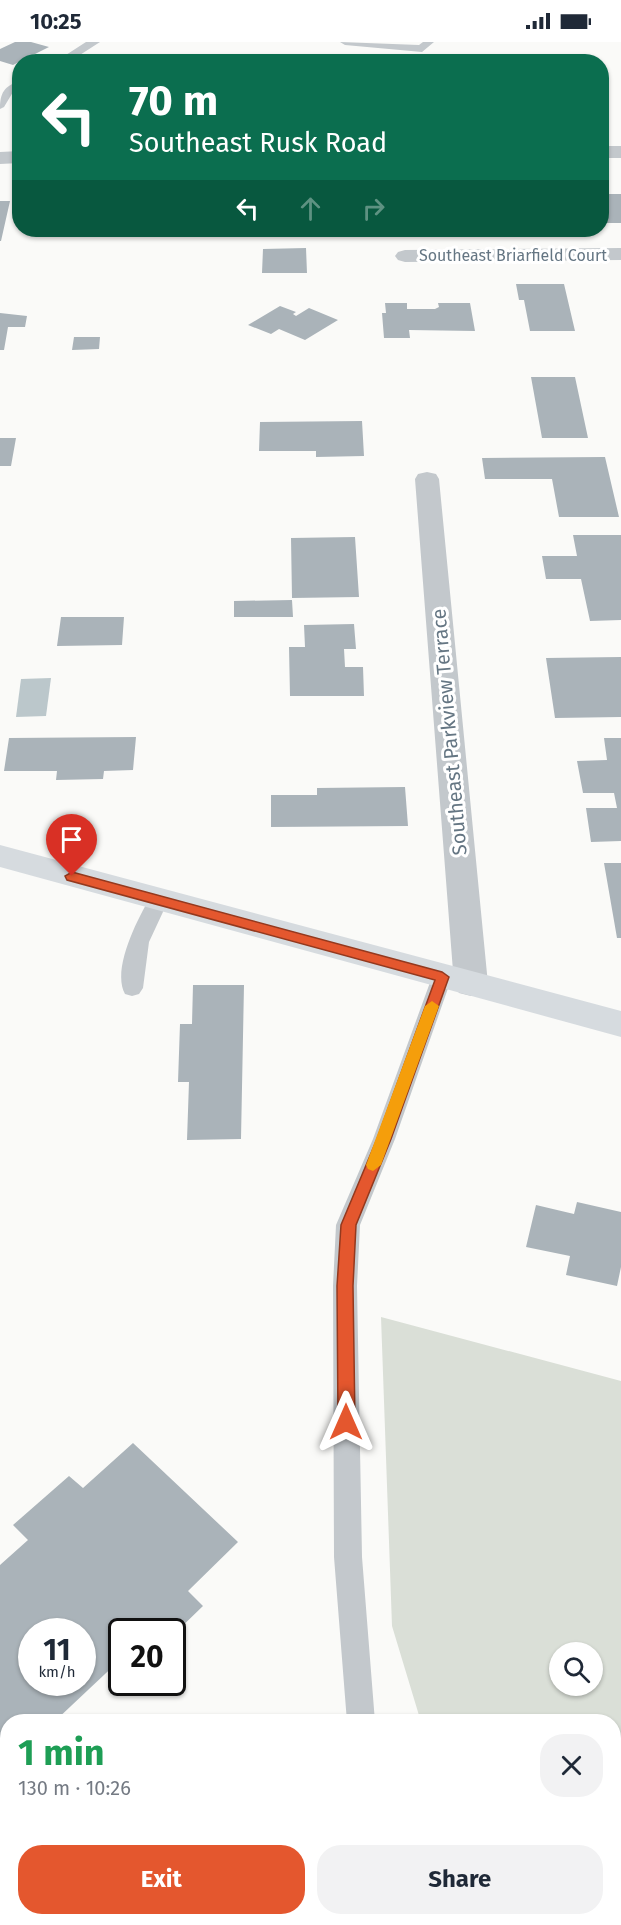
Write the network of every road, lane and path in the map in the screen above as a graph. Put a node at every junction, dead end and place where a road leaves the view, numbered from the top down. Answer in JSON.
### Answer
{"nodes":[{"id":1,"x":94,"y":42,"type":"edge"},
{"id":2,"x":345,"y":42,"type":"edge"},
{"id":3,"x":426,"y":45,"type":"edge"},
{"id":4,"x":74,"y":54,"type":"edge"},
{"id":5,"x":12,"y":88,"type":"edge"},
{"id":6,"x":0,"y":105,"type":"edge"},
{"id":7,"x":621,"y":254,"type":"edge"},
{"id":8,"x":405,"y":256,"type":"dead end"},
{"id":9,"x":427,"y":479,"type":"dead end"},
{"id":10,"x":0,"y":856,"type":"edge"},
{"id":11,"x":159,"y":899,"type":"junction"},
{"id":12,"x":457,"y":980,"type":"junction"},
{"id":13,"x":132,"y":988,"type":"dead end"},
{"id":14,"x":621,"y":1024,"type":"edge"},
{"id":15,"x":361,"y":1714,"type":"edge"}],
"edges":[{"from":1,"to":4,"type":"lane"},
{"from":2,"to":3,"type":"lane"},
{"from":5,"to":6,"type":"lane"},
{"from":7,"to":8,"type":"street","name":"Southeast Briarfield Court"},
{"from":9,"to":12,"type":"street","name":"Southeast Parkview Terrace"},
{"from":10,"to":11,"type":"street"},
{"from":11,"to":12,"type":"street"},
{"from":11,"to":13,"type":"lane"},
{"from":12,"to":14,"type":"street"},
{"from":12,"to":15,"type":"lane"}]}
